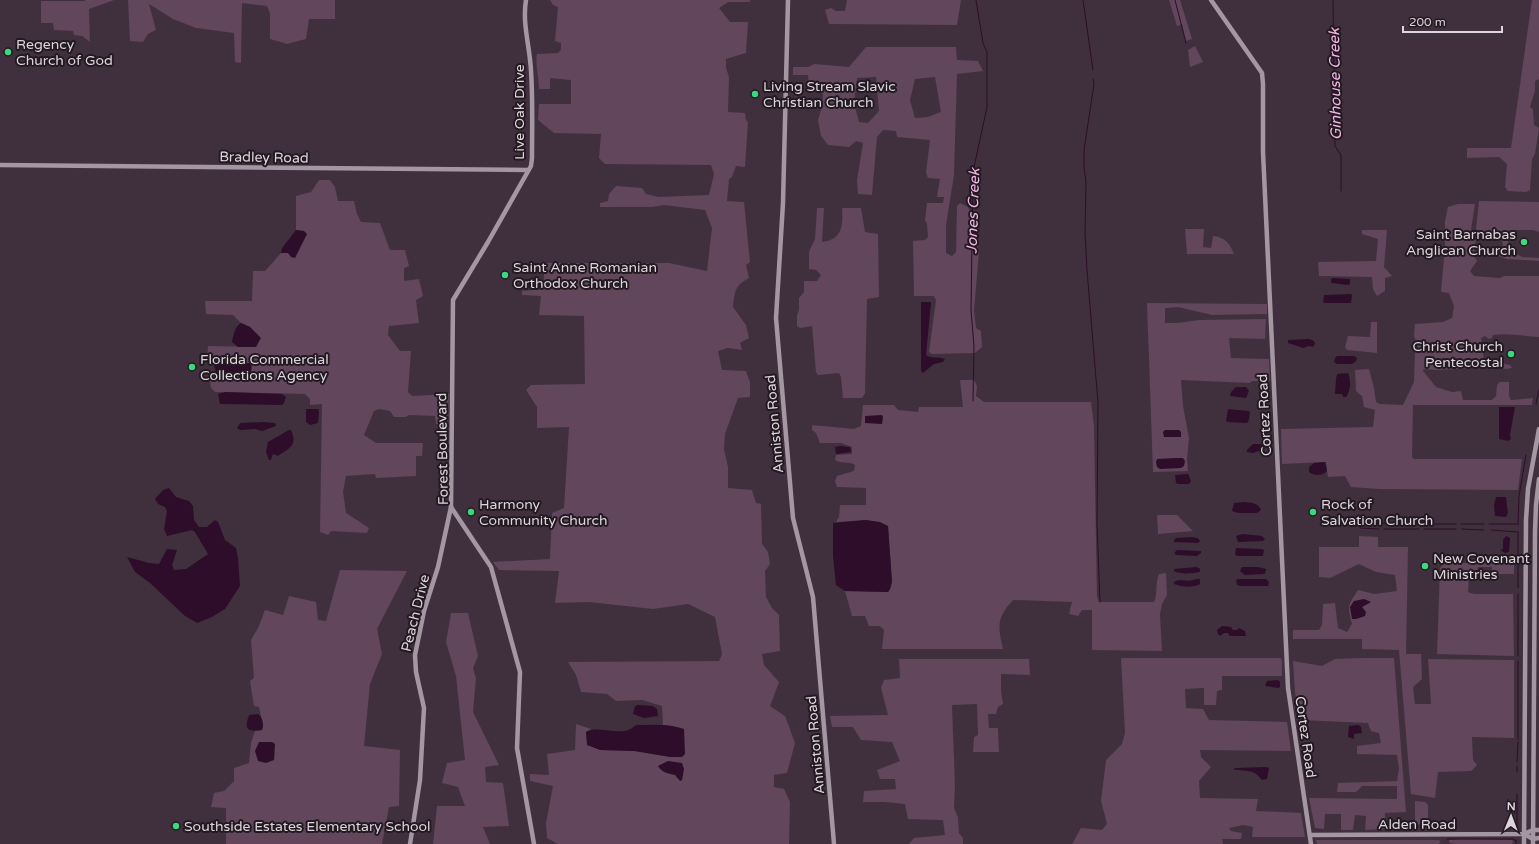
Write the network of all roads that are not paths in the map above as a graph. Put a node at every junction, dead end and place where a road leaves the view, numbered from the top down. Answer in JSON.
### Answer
{"nodes":[{"id":1,"x":526,"y":0,"type":"edge"},
{"id":2,"x":788,"y":0,"type":"edge"},
{"id":3,"x":1211,"y":0,"type":"edge"},
{"id":4,"x":0,"y":165,"type":"edge"},
{"id":5,"x":528,"y":170,"type":"junction"},
{"id":6,"x":453,"y":300,"type":"joint"},
{"id":7,"x":1539,"y":429,"type":"edge"},
{"id":8,"x":1539,"y":479,"type":"edge"},
{"id":9,"x":451,"y":507,"type":"junction"},
{"id":10,"x":1533,"y":830,"type":"junction"},
{"id":11,"x":1539,"y":830,"type":"edge"},
{"id":12,"x":1524,"y":834,"type":"junction"},
{"id":13,"x":1310,"y":835,"type":"junction"},
{"id":14,"x":1539,"y":838,"type":"edge"},
{"id":15,"x":1533,"y":841,"type":"edge"},
{"id":16,"x":410,"y":844,"type":"edge"},
{"id":17,"x":534,"y":844,"type":"edge"},
{"id":18,"x":834,"y":844,"type":"edge"},
{"id":19,"x":1311,"y":844,"type":"edge"},
{"id":20,"x":1524,"y":844,"type":"edge"}],
"edges":[{"from":1,"to":5,"type":"street","name":"Live Oak Drive"},
{"from":2,"to":18,"type":"street","name":"Anniston Road"},
{"from":3,"to":13,"type":"street","name":"Cortez Road"},
{"from":4,"to":5,"type":"street","name":"Bradley Road"},
{"from":5,"to":6,"type":"street","name":"Live Oak Drive"},
{"from":6,"to":9,"type":"street","name":"Forest Boulevard"},
{"from":7,"to":12,"type":"street"},
{"from":8,"to":10,"type":"street"},
{"from":9,"to":16,"type":"street","name":"Peach Drive"},
{"from":9,"to":17,"type":"street","name":"Forest Boulevard"},
{"from":10,"to":11,"type":"street","name":"Alden Road"},
{"from":10,"to":12,"type":"street","name":"Alden Road"},
{"from":10,"to":15,"type":"street"},
{"from":12,"to":13,"type":"street","name":"Alden Road"},
{"from":12,"to":15,"type":"street","name":"Alden Road"},
{"from":12,"to":20,"type":"street"},
{"from":13,"to":19,"type":"street","name":"Cortez Road"},
{"from":14,"to":15,"type":"street"}]}
